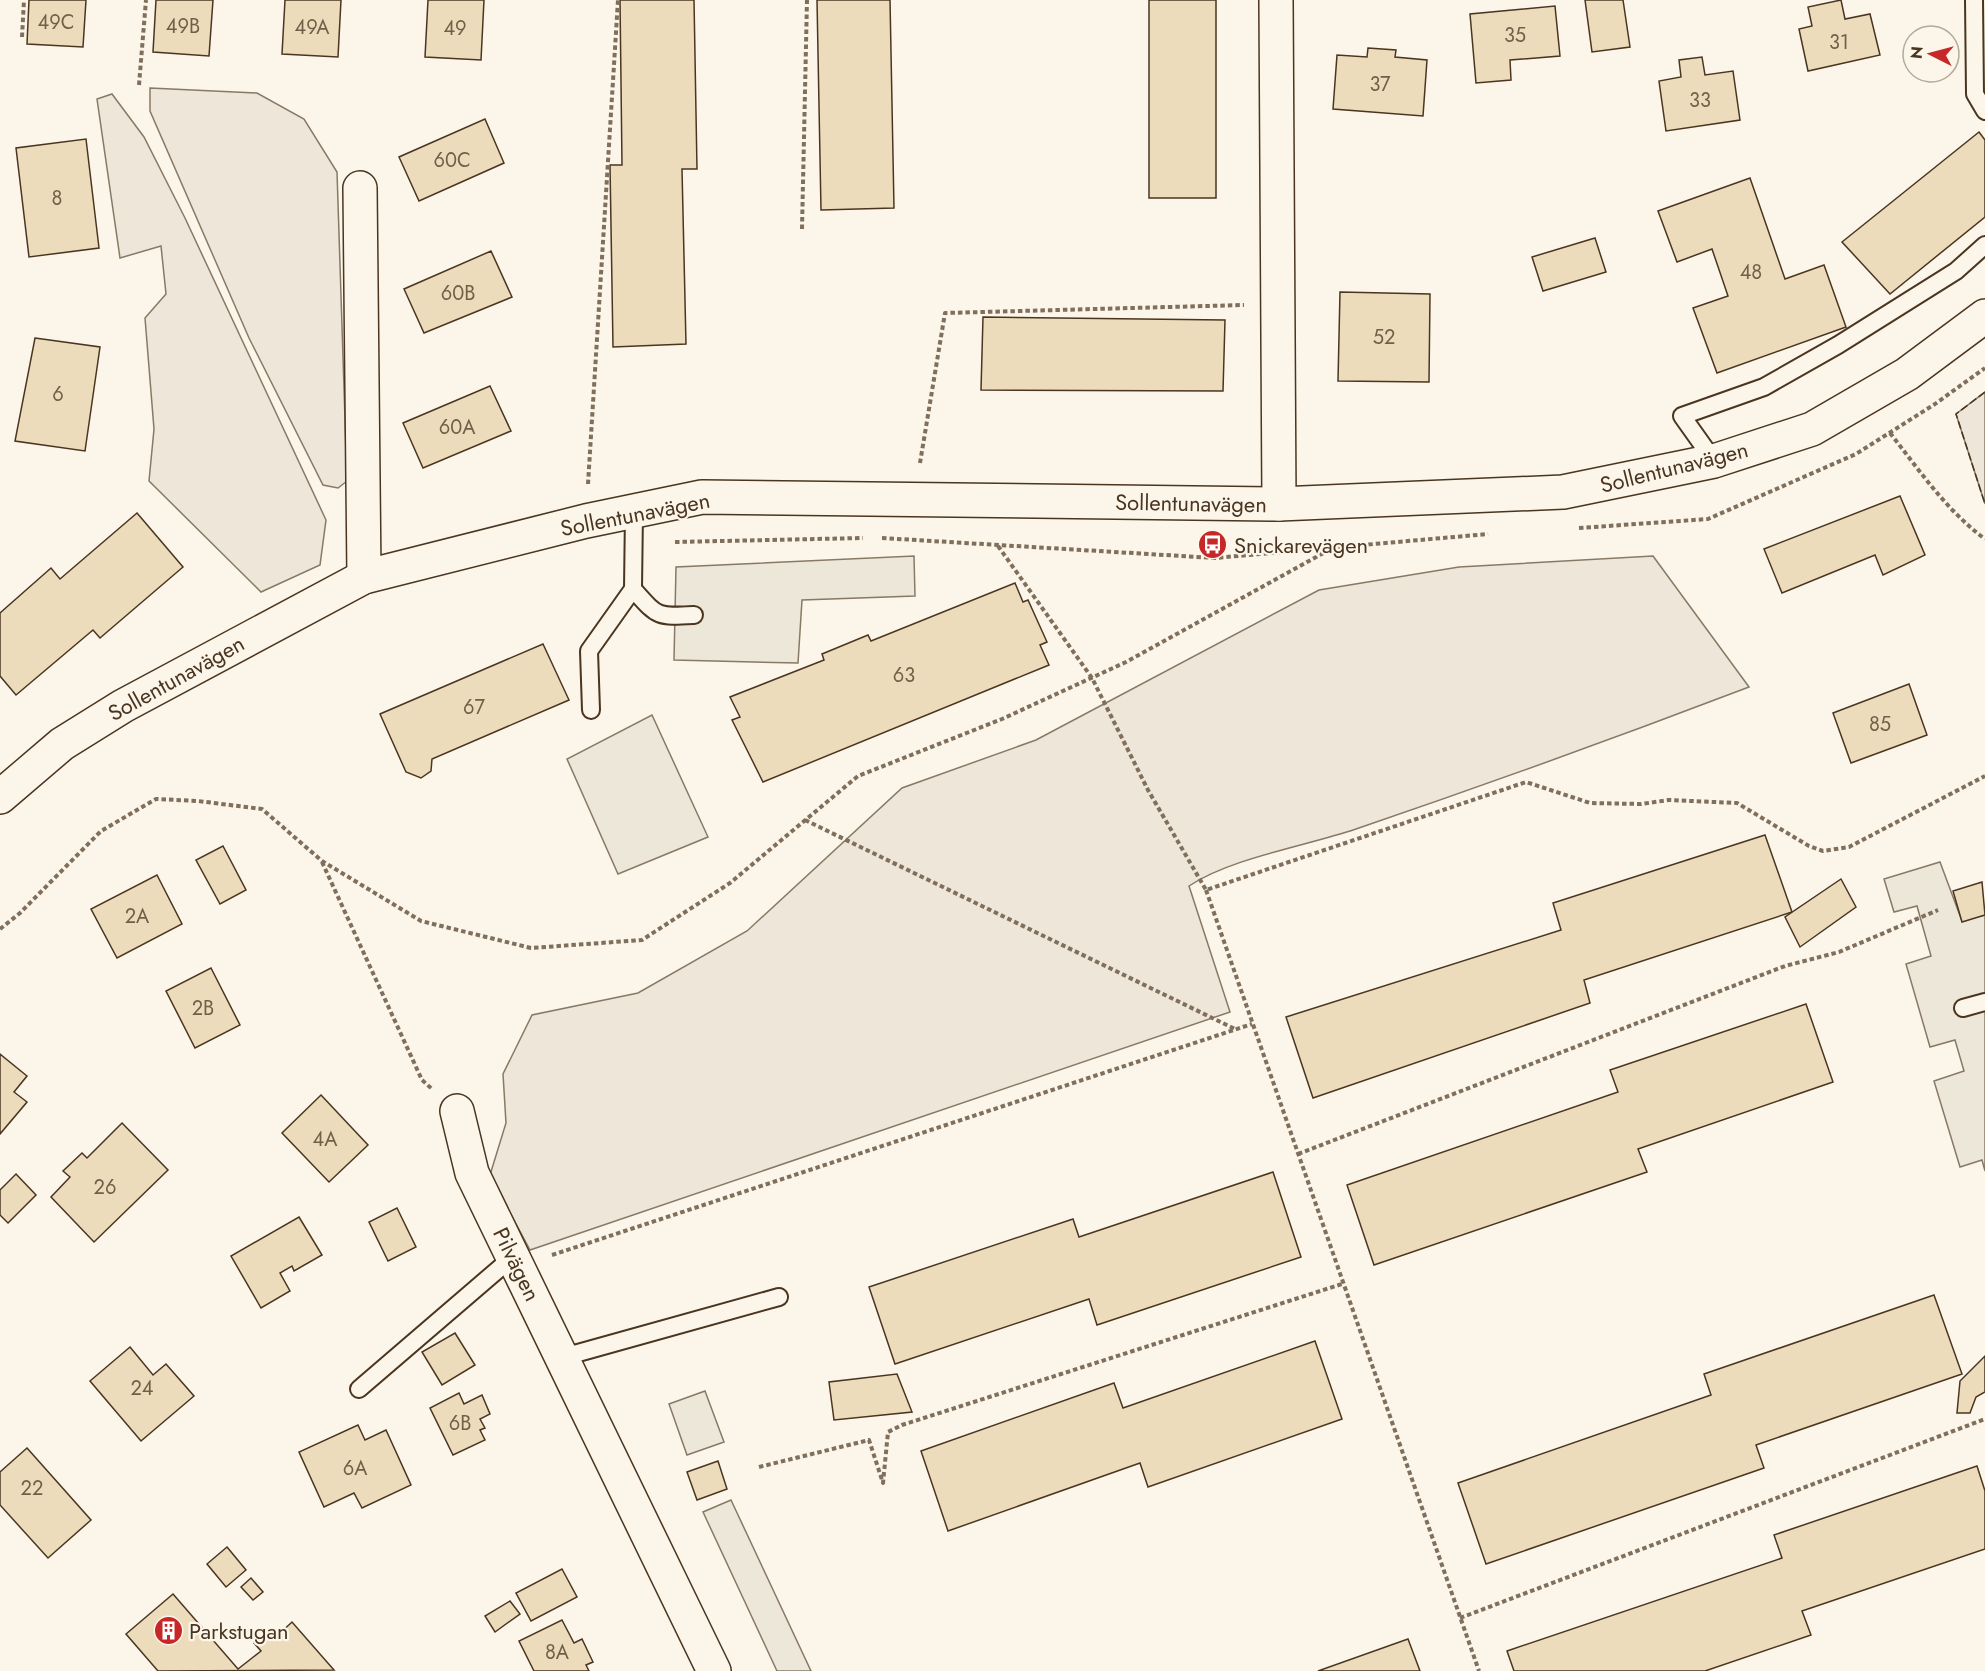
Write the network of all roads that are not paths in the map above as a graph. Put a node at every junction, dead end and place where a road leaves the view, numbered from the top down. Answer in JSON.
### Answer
{"nodes":[{"id":1,"x":1276,"y":0,"type":"edge"},
{"id":2,"x":1974,"y":0,"type":"edge"},
{"id":3,"x":1985,"y":111,"type":"edge"},
{"id":4,"x":360,"y":188,"type":"dead end"},
{"id":5,"x":1985,"y":245,"type":"edge"},
{"id":6,"x":1985,"y":316,"type":"edge"},
{"id":7,"x":1714,"y":461,"type":"junction"},
{"id":8,"x":1279,"y":504,"type":"junction"},
{"id":9,"x":634,"y":527,"type":"junction"},
{"id":10,"x":364,"y":577,"type":"junction"},
{"id":11,"x":633,"y":589,"type":"junction"},
{"id":12,"x":694,"y":615,"type":"dead end"},
{"id":13,"x":591,"y":710,"type":"dead end"},
{"id":14,"x":0,"y":797,"type":"edge"},
{"id":15,"x":1985,"y":1002,"type":"edge"},
{"id":16,"x":1963,"y":1008,"type":"dead end"},
{"id":17,"x":457,"y":1111,"type":"road end"},
{"id":18,"x":517,"y":1261,"type":"junction"},
{"id":19,"x":779,"y":1297,"type":"dead end"},
{"id":20,"x":560,"y":1358,"type":"junction"},
{"id":21,"x":359,"y":1389,"type":"dead end"},
{"id":22,"x":714,"y":1671,"type":"edge"}],
"edges":[{"from":1,"to":8,"type":"street"},
{"from":2,"to":3,"type":"lane"},
{"from":4,"to":10,"type":"street"},
{"from":5,"to":7,"type":"lane"},
{"from":6,"to":7,"type":"street","name":"Sollentunavägen"},
{"from":7,"to":8,"type":"street","name":"Sollentunavägen"},
{"from":8,"to":9,"type":"street","name":"Sollentunavägen"},
{"from":9,"to":10,"type":"street","name":"Sollentunavägen"},
{"from":9,"to":11,"type":"lane"},
{"from":10,"to":14,"type":"street","name":"Sollentunavägen"},
{"from":11,"to":12,"type":"lane"},
{"from":11,"to":13,"type":"lane"},
{"from":15,"to":16,"type":"lane"},
{"from":17,"to":18,"type":"street","name":"Pilvägen"},
{"from":18,"to":20,"type":"street","name":"Pilvägen"},
{"from":18,"to":21,"type":"lane"},
{"from":19,"to":20,"type":"lane"},
{"from":20,"to":22,"type":"street","name":"Pilvägen"}]}
